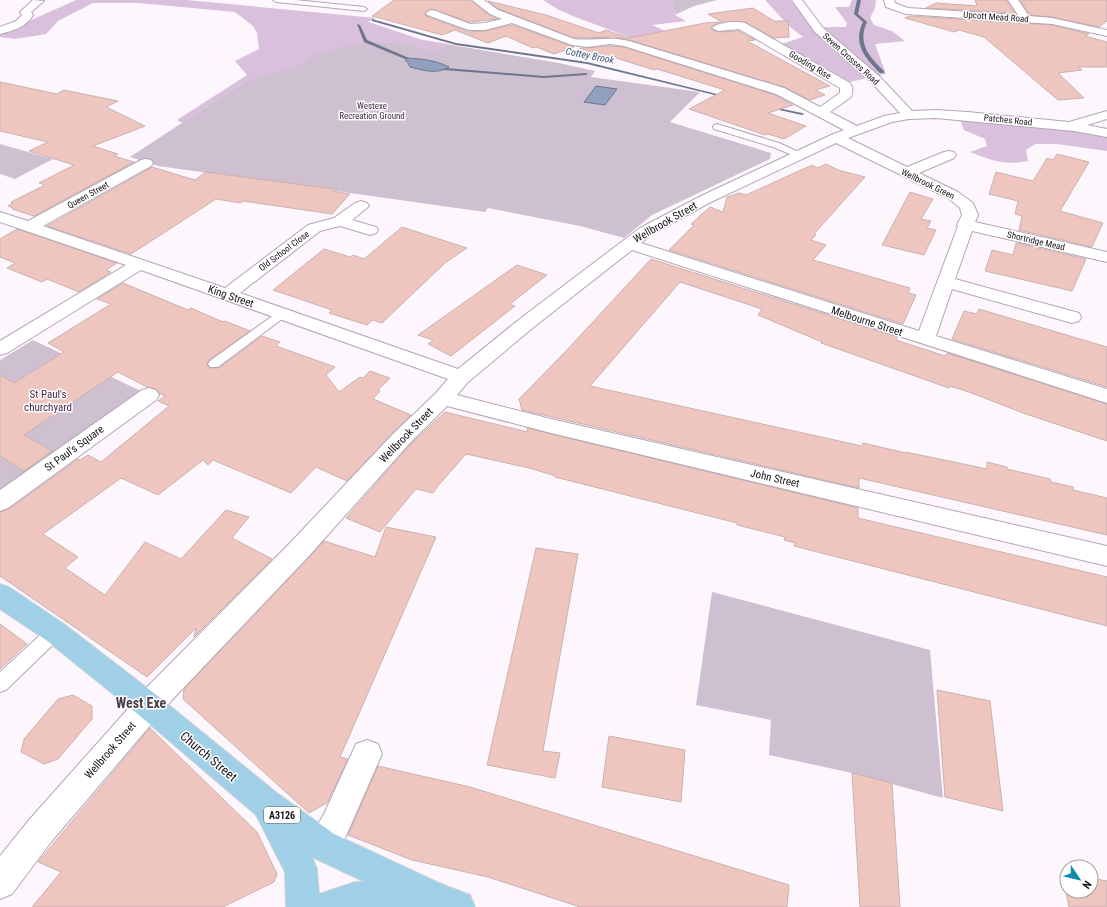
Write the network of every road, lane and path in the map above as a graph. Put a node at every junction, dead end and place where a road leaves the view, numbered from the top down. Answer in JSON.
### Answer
{"nodes":[{"id":1,"x":38,"y":0,"type":"edge"},
{"id":2,"x":276,"y":0,"type":"edge"},
{"id":3,"x":477,"y":0,"type":"edge"},
{"id":4,"x":796,"y":0,"type":"edge"},
{"id":5,"x":889,"y":0,"type":"edge"},
{"id":6,"x":1013,"y":0,"type":"edge"},
{"id":7,"x":364,"y":9,"type":"dead end"},
{"id":8,"x":431,"y":13,"type":"dead end"},
{"id":9,"x":512,"y":19,"type":"junction"},
{"id":10,"x":1026,"y":19,"type":"junction"},
{"id":11,"x":756,"y":24,"type":"dead end"},
{"id":12,"x":741,"y":25,"type":"junction"},
{"id":13,"x":469,"y":27,"type":"junction"},
{"id":14,"x":718,"y":28,"type":"dead end"},
{"id":15,"x":0,"y":31,"type":"edge"},
{"id":16,"x":1107,"y":33,"type":"edge"},
{"id":17,"x":459,"y":35,"type":"dead end"},
{"id":18,"x":821,"y":112,"type":"junction"},
{"id":19,"x":1107,"y":114,"type":"edge"},
{"id":20,"x":909,"y":115,"type":"junction"},
{"id":21,"x":717,"y":127,"type":"dead end"},
{"id":22,"x":1074,"y":128,"type":"junction"},
{"id":23,"x":856,"y":131,"type":"junction"},
{"id":24,"x":1107,"y":133,"type":"edge"},
{"id":25,"x":836,"y":138,"type":"junction"},
{"id":26,"x":800,"y":155,"type":"junction"},
{"id":27,"x":949,"y":155,"type":"dead end"},
{"id":28,"x":146,"y":163,"type":"dead end"},
{"id":29,"x":906,"y":173,"type":"junction"},
{"id":30,"x":361,"y":206,"type":"dead end"},
{"id":31,"x":0,"y":217,"type":"edge"},
{"id":32,"x":340,"y":221,"type":"junction"},
{"id":33,"x":965,"y":225,"type":"junction"},
{"id":34,"x":29,"y":227,"type":"junction"},
{"id":35,"x":370,"y":230,"type":"dead end"},
{"id":36,"x":629,"y":244,"type":"junction"},
{"id":37,"x":1107,"y":257,"type":"edge"},
{"id":38,"x":139,"y":264,"type":"junction"},
{"id":39,"x":945,"y":282,"type":"junction"},
{"id":40,"x":226,"y":295,"type":"junction"},
{"id":41,"x":282,"y":314,"type":"junction"},
{"id":42,"x":1072,"y":317,"type":"dead end"},
{"id":43,"x":925,"y":339,"type":"junction"},
{"id":44,"x":0,"y":349,"type":"edge"},
{"id":45,"x":214,"y":364,"type":"dead end"},
{"id":46,"x":461,"y":377,"type":"junction"},
{"id":47,"x":149,"y":395,"type":"dead end"},
{"id":48,"x":1107,"y":396,"type":"edge"},
{"id":49,"x":443,"y":398,"type":"junction"},
{"id":50,"x":0,"y":502,"type":"edge"},
{"id":51,"x":1107,"y":556,"type":"edge"},
{"id":52,"x":0,"y":595,"type":"edge"},
{"id":53,"x":55,"y":632,"type":"junction"},
{"id":54,"x":0,"y":684,"type":"edge"},
{"id":55,"x":149,"y":706,"type":"junction"},
{"id":56,"x":367,"y":754,"type":"dead end"},
{"id":57,"x":266,"y":804,"type":"junction"},
{"id":58,"x":323,"y":845,"type":"junction"},
{"id":59,"x":0,"y":882,"type":"edge"},
{"id":60,"x":445,"y":902,"type":"edge"},
{"id":61,"x":303,"y":907,"type":"edge"},
{"id":62,"x":327,"y":907,"type":"edge"}],
"edges":[{"from":1,"to":15,"type":"street"},
{"from":2,"to":7,"type":"lane"},
{"from":3,"to":9,"type":"street"},
{"from":4,"to":20,"type":"street","name":"Seven Crosses Road"},
{"from":5,"to":10,"type":"street","name":"Upcott Mead Road"},
{"from":6,"to":10,"type":"street"},
{"from":8,"to":13,"type":"street"},
{"from":9,"to":13,"type":"street"},
{"from":9,"to":18,"type":"street"},
{"from":10,"to":16,"type":"street","name":"Upcott Mead Road"},
{"from":11,"to":12,"type":"street"},
{"from":12,"to":14,"type":"street"},
{"from":12,"to":18,"type":"street","name":"Gooding Rise"},
{"from":13,"to":17,"type":"street"},
{"from":18,"to":23,"type":"street"},
{"from":19,"to":22,"type":"street"},
{"from":20,"to":22,"type":"street","name":"Patches Road"},
{"from":20,"to":23,"type":"street","name":"Wellbrook Street"},
{"from":21,"to":26,"type":"lane"},
{"from":22,"to":24,"type":"street","name":"Patches Road"},
{"from":23,"to":25,"type":"street","name":"Wellbrook Street"},
{"from":25,"to":26,"type":"street","name":"Wellbrook Street"},
{"from":25,"to":29,"type":"street","name":"Wellbrook Green"},
{"from":26,"to":36,"type":"street","name":"Wellbrook Street"},
{"from":27,"to":29,"type":"street"},
{"from":28,"to":34,"type":"street","name":"Queen Street"},
{"from":29,"to":33,"type":"street","name":"Wellbrook Green"},
{"from":30,"to":32,"type":"street"},
{"from":31,"to":34,"type":"street","name":"King Street"},
{"from":32,"to":35,"type":"street"},
{"from":32,"to":40,"type":"street","name":"Old School Close"},
{"from":33,"to":37,"type":"street","name":"Shortridge Mead"},
{"from":33,"to":39,"type":"street","name":"Wellbrook Green"},
{"from":34,"to":38,"type":"street","name":"King Street"},
{"from":36,"to":43,"type":"street","name":"Melbourne Street"},
{"from":36,"to":46,"type":"street","name":"Wellbrook Street"},
{"from":38,"to":40,"type":"street","name":"King Street"},
{"from":38,"to":44,"type":"street"},
{"from":39,"to":42,"type":"street"},
{"from":39,"to":43,"type":"street","name":"Wellbrook Green"},
{"from":40,"to":41,"type":"street","name":"King Street"},
{"from":41,"to":45,"type":"lane"},
{"from":41,"to":46,"type":"street","name":"King Street"},
{"from":43,"to":48,"type":"street","name":"Melbourne Street"},
{"from":46,"to":49,"type":"street","name":"Wellbrook Street"},
{"from":47,"to":50,"type":"street","name":"St Paul's Square"},
{"from":49,"to":51,"type":"street","name":"John Street"},
{"from":49,"to":55,"type":"street","name":"Wellbrook Street"},
{"from":52,"to":53,"type":"main road","name":"Church Street","number":"A3126"},
{"from":53,"to":54,"type":"lane"},
{"from":53,"to":55,"type":"main road","name":"Church Street","number":"A3126"},
{"from":55,"to":57,"type":"main road","name":"Church Street","number":"A3126"},
{"from":55,"to":59,"type":"street","name":"Wellbrook Street"},
{"from":56,"to":58,"type":"street"},
{"from":57,"to":58,"type":"main road","name":"Church Street","number":"A3126"},
{"from":57,"to":61,"type":"main road"},
{"from":58,"to":60,"type":"main road","name":"Church Street","number":"A3126"},
{"from":60,"to":62,"type":"main road","number":"A3126"}]}
